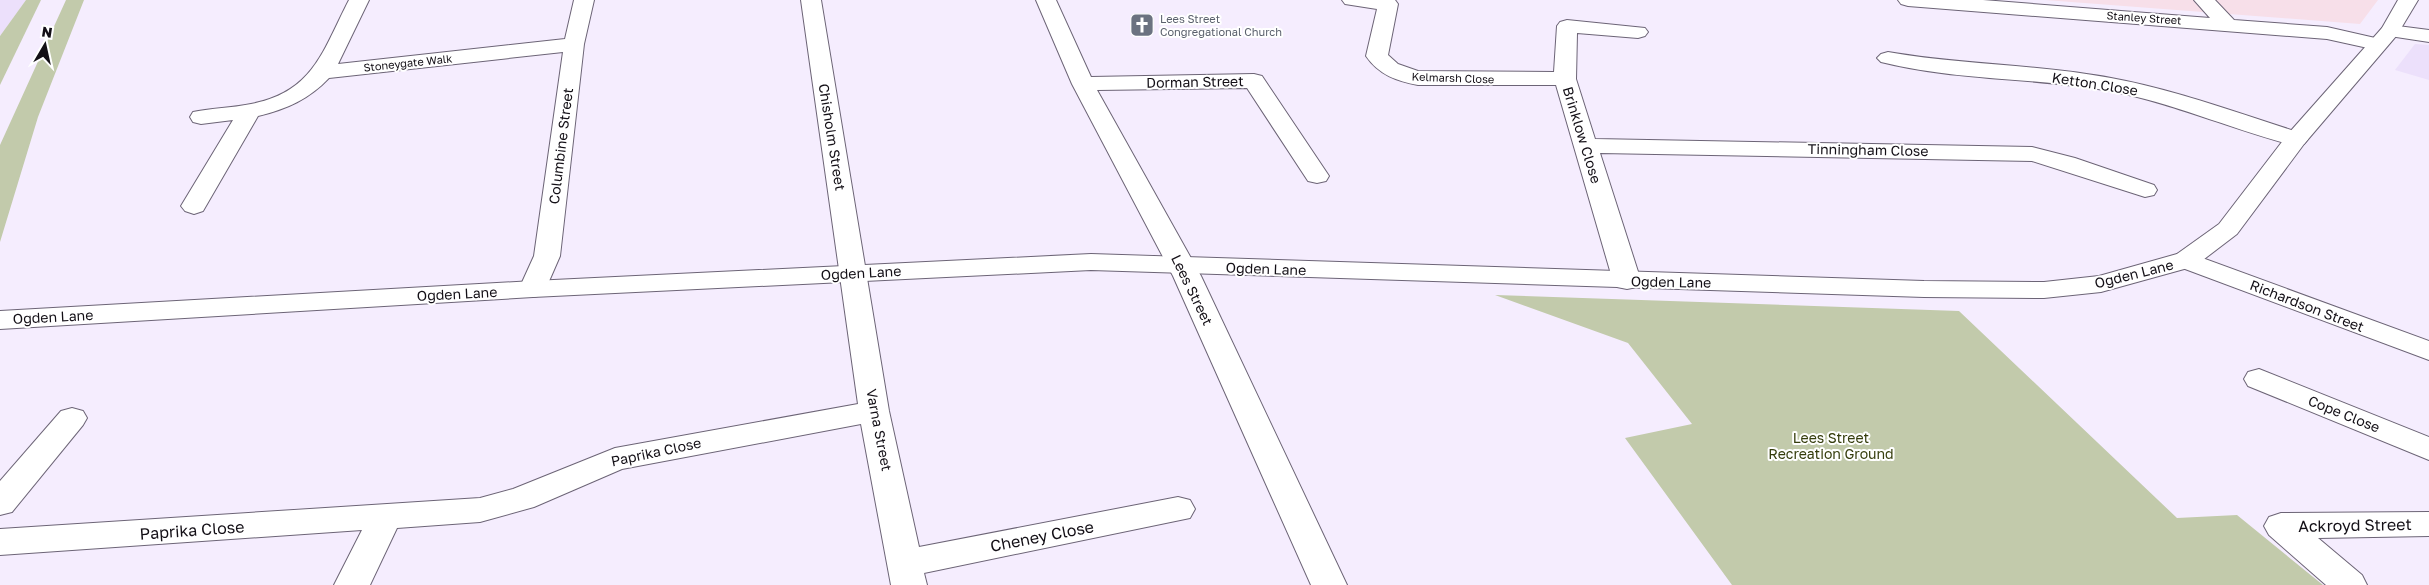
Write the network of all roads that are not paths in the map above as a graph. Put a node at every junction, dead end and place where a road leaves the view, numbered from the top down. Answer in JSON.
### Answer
{"nodes":[{"id":1,"x":359,"y":0,"type":"edge"},
{"id":2,"x":584,"y":0,"type":"edge"},
{"id":3,"x":811,"y":0,"type":"edge"},
{"id":4,"x":1046,"y":0,"type":"edge"},
{"id":5,"x":1352,"y":0,"type":"edge"},
{"id":6,"x":1908,"y":0,"type":"edge"},
{"id":7,"x":2204,"y":0,"type":"edge"},
{"id":8,"x":2408,"y":0,"type":"edge"},
{"id":9,"x":2228,"y":25,"type":"junction"},
{"id":10,"x":1638,"y":32,"type":"dead end"},
{"id":11,"x":2429,"y":36,"type":"edge"},
{"id":12,"x":2384,"y":38,"type":"junction"},
{"id":13,"x":574,"y":44,"type":"junction"},
{"id":14,"x":1888,"y":58,"type":"dead end"},
{"id":15,"x":323,"y":72,"type":"junction"},
{"id":16,"x":1566,"y":80,"type":"junction"},
{"id":17,"x":1083,"y":84,"type":"junction"},
{"id":18,"x":249,"y":112,"type":"junction"},
{"id":19,"x":201,"y":117,"type":"dead end"},
{"id":20,"x":2296,"y":139,"type":"junction"},
{"id":21,"x":1585,"y":146,"type":"junction"},
{"id":22,"x":1316,"y":176,"type":"dead end"},
{"id":23,"x":2145,"y":190,"type":"dead end"},
{"id":24,"x":194,"y":206,"type":"dead end"},
{"id":25,"x":2186,"y":260,"type":"junction"},
{"id":26,"x":1182,"y":266,"type":"junction"},
{"id":27,"x":852,"y":274,"type":"junction"},
{"id":28,"x":1627,"y":281,"type":"junction"},
{"id":29,"x":533,"y":289,"type":"junction"},
{"id":30,"x":0,"y":320,"type":"edge"},
{"id":31,"x":2429,"y":351,"type":"edge"},
{"id":32,"x":2259,"y":379,"type":"dead end"},
{"id":33,"x":874,"y":411,"type":"junction"},
{"id":34,"x":72,"y":418,"type":"dead end"},
{"id":35,"x":2429,"y":449,"type":"edge"},
{"id":36,"x":0,"y":503,"type":"edge"},
{"id":37,"x":1178,"y":509,"type":"dead end"},
{"id":38,"x":385,"y":518,"type":"junction"},
{"id":39,"x":2429,"y":524,"type":"edge"},
{"id":40,"x":0,"y":542,"type":"edge"},
{"id":41,"x":908,"y":574,"type":"edge"},
{"id":42,"x":352,"y":585,"type":"edge"},
{"id":43,"x":1329,"y":585,"type":"edge"},
{"id":44,"x":2349,"y":585,"type":"edge"}],
"edges":[{"from":1,"to":15,"type":"street"},
{"from":2,"to":13,"type":"street","name":"Columbine Street"},
{"from":3,"to":27,"type":"street","name":"Chisholm Street"},
{"from":4,"to":17,"type":"street","name":"Lees Street"},
{"from":5,"to":16,"type":"street","name":"Kelmarsh Close"},
{"from":6,"to":9,"type":"street","name":"Stanley Street"},
{"from":7,"to":9,"type":"street"},
{"from":8,"to":12,"type":"street","name":"Ogden Lane"},
{"from":9,"to":12,"type":"street","name":"Stanley Street"},
{"from":10,"to":16,"type":"street","name":"Brinklow Close"},
{"from":11,"to":12,"type":"street","name":"Stanley Street"},
{"from":12,"to":20,"type":"street","name":"Ogden Lane"},
{"from":13,"to":15,"type":"street","name":"Stoneygate Walk"},
{"from":13,"to":29,"type":"street","name":"Columbine Street"},
{"from":14,"to":20,"type":"street","name":"Ketton Close"},
{"from":15,"to":18,"type":"street"},
{"from":16,"to":21,"type":"street","name":"Brinklow Close"},
{"from":17,"to":22,"type":"street","name":"Dorman Street"},
{"from":17,"to":26,"type":"street","name":"Lees Street"},
{"from":18,"to":19,"type":"street"},
{"from":18,"to":24,"type":"street"},
{"from":20,"to":25,"type":"street","name":"Ogden Lane"},
{"from":21,"to":23,"type":"street","name":"Tinningham Close"},
{"from":21,"to":28,"type":"street","name":"Brinklow Close"},
{"from":25,"to":28,"type":"street","name":"Ogden Lane"},
{"from":25,"to":31,"type":"street","name":"Richardson Street"},
{"from":26,"to":27,"type":"street","name":"Ogden Lane"},
{"from":26,"to":28,"type":"street","name":"Ogden Lane"},
{"from":26,"to":43,"type":"street","name":"Lees Street"},
{"from":27,"to":29,"type":"street","name":"Ogden Lane"},
{"from":27,"to":33,"type":"street","name":"Varna Street"},
{"from":29,"to":30,"type":"street","name":"Ogden Lane"},
{"from":32,"to":35,"type":"street","name":"Cope Close"},
{"from":33,"to":38,"type":"street","name":"Paprika Close"},
{"from":33,"to":41,"type":"street","name":"Varna Street"},
{"from":34,"to":36,"type":"street"},
{"from":37,"to":41,"type":"street","name":"Cheney Close"},
{"from":38,"to":40,"type":"street","name":"Paprika Close"},
{"from":38,"to":42,"type":"street"},
{"from":39,"to":44,"type":"street","name":"Ackroyd Street"}]}
